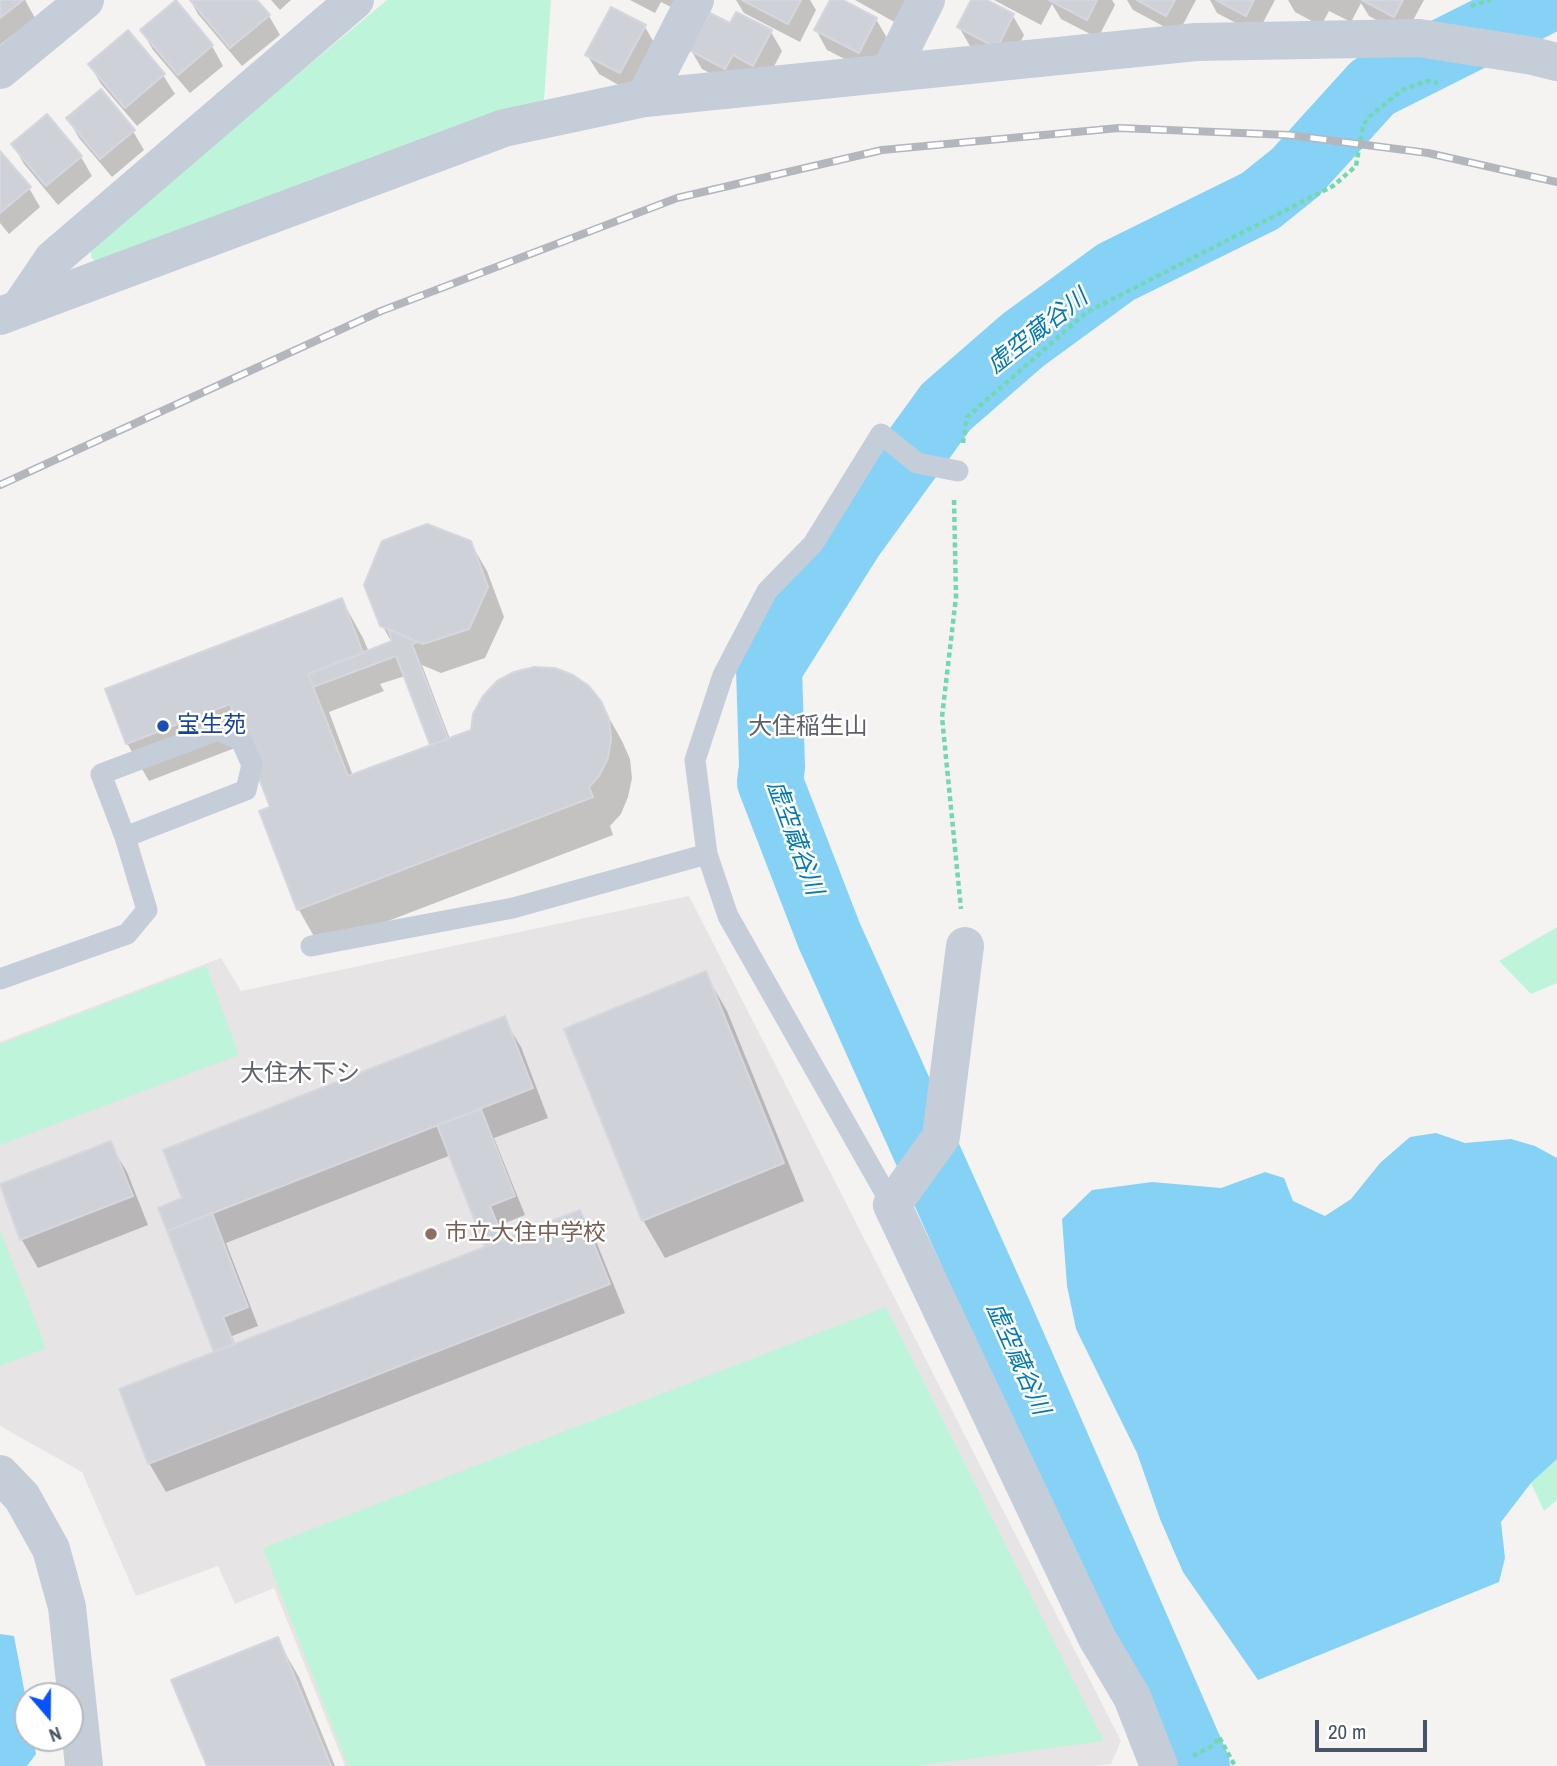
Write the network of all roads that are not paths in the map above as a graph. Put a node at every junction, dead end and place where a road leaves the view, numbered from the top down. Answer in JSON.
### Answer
{"nodes":[{"id":1,"x":85,"y":0,"type":"edge"},
{"id":2,"x":355,"y":0,"type":"edge"},
{"id":3,"x":695,"y":0,"type":"edge"},
{"id":4,"x":926,"y":0,"type":"edge"},
{"id":5,"x":1557,"y":62,"type":"edge"},
{"id":6,"x":0,"y":71,"type":"edge"},
{"id":7,"x":890,"y":72,"type":"junction"},
{"id":8,"x":645,"y":98,"type":"junction"},
{"id":9,"x":9,"y":312,"type":"edge"},
{"id":10,"x":958,"y":471,"type":"road end"},
{"id":11,"x":125,"y":836,"type":"junction"},
{"id":12,"x":707,"y":854,"type":"junction"},
{"id":13,"x":311,"y":946,"type":"dead end"},
{"id":14,"x":965,"y":946,"type":"road end"},
{"id":15,"x":0,"y":979,"type":"edge"},
{"id":16,"x":892,"y":1205,"type":"junction"},
{"id":17,"x":0,"y":1474,"type":"edge"},
{"id":18,"x":84,"y":1766,"type":"edge"},
{"id":19,"x":1159,"y":1766,"type":"edge"}],
"edges":[{"from":1,"to":6,"type":"street"},
{"from":2,"to":9,"type":"street"},
{"from":3,"to":8,"type":"street"},
{"from":4,"to":7,"type":"street"},
{"from":5,"to":7,"type":"street"},
{"from":7,"to":8,"type":"street"},
{"from":8,"to":9,"type":"street"},
{"from":10,"to":12,"type":"lane"},
{"from":11,"to":11,"type":"lane"},
{"from":11,"to":15,"type":"lane"},
{"from":12,"to":13,"type":"lane"},
{"from":12,"to":16,"type":"lane"},
{"from":14,"to":16,"type":"street"},
{"from":16,"to":19,"type":"street"},
{"from":17,"to":18,"type":"street"}]}
